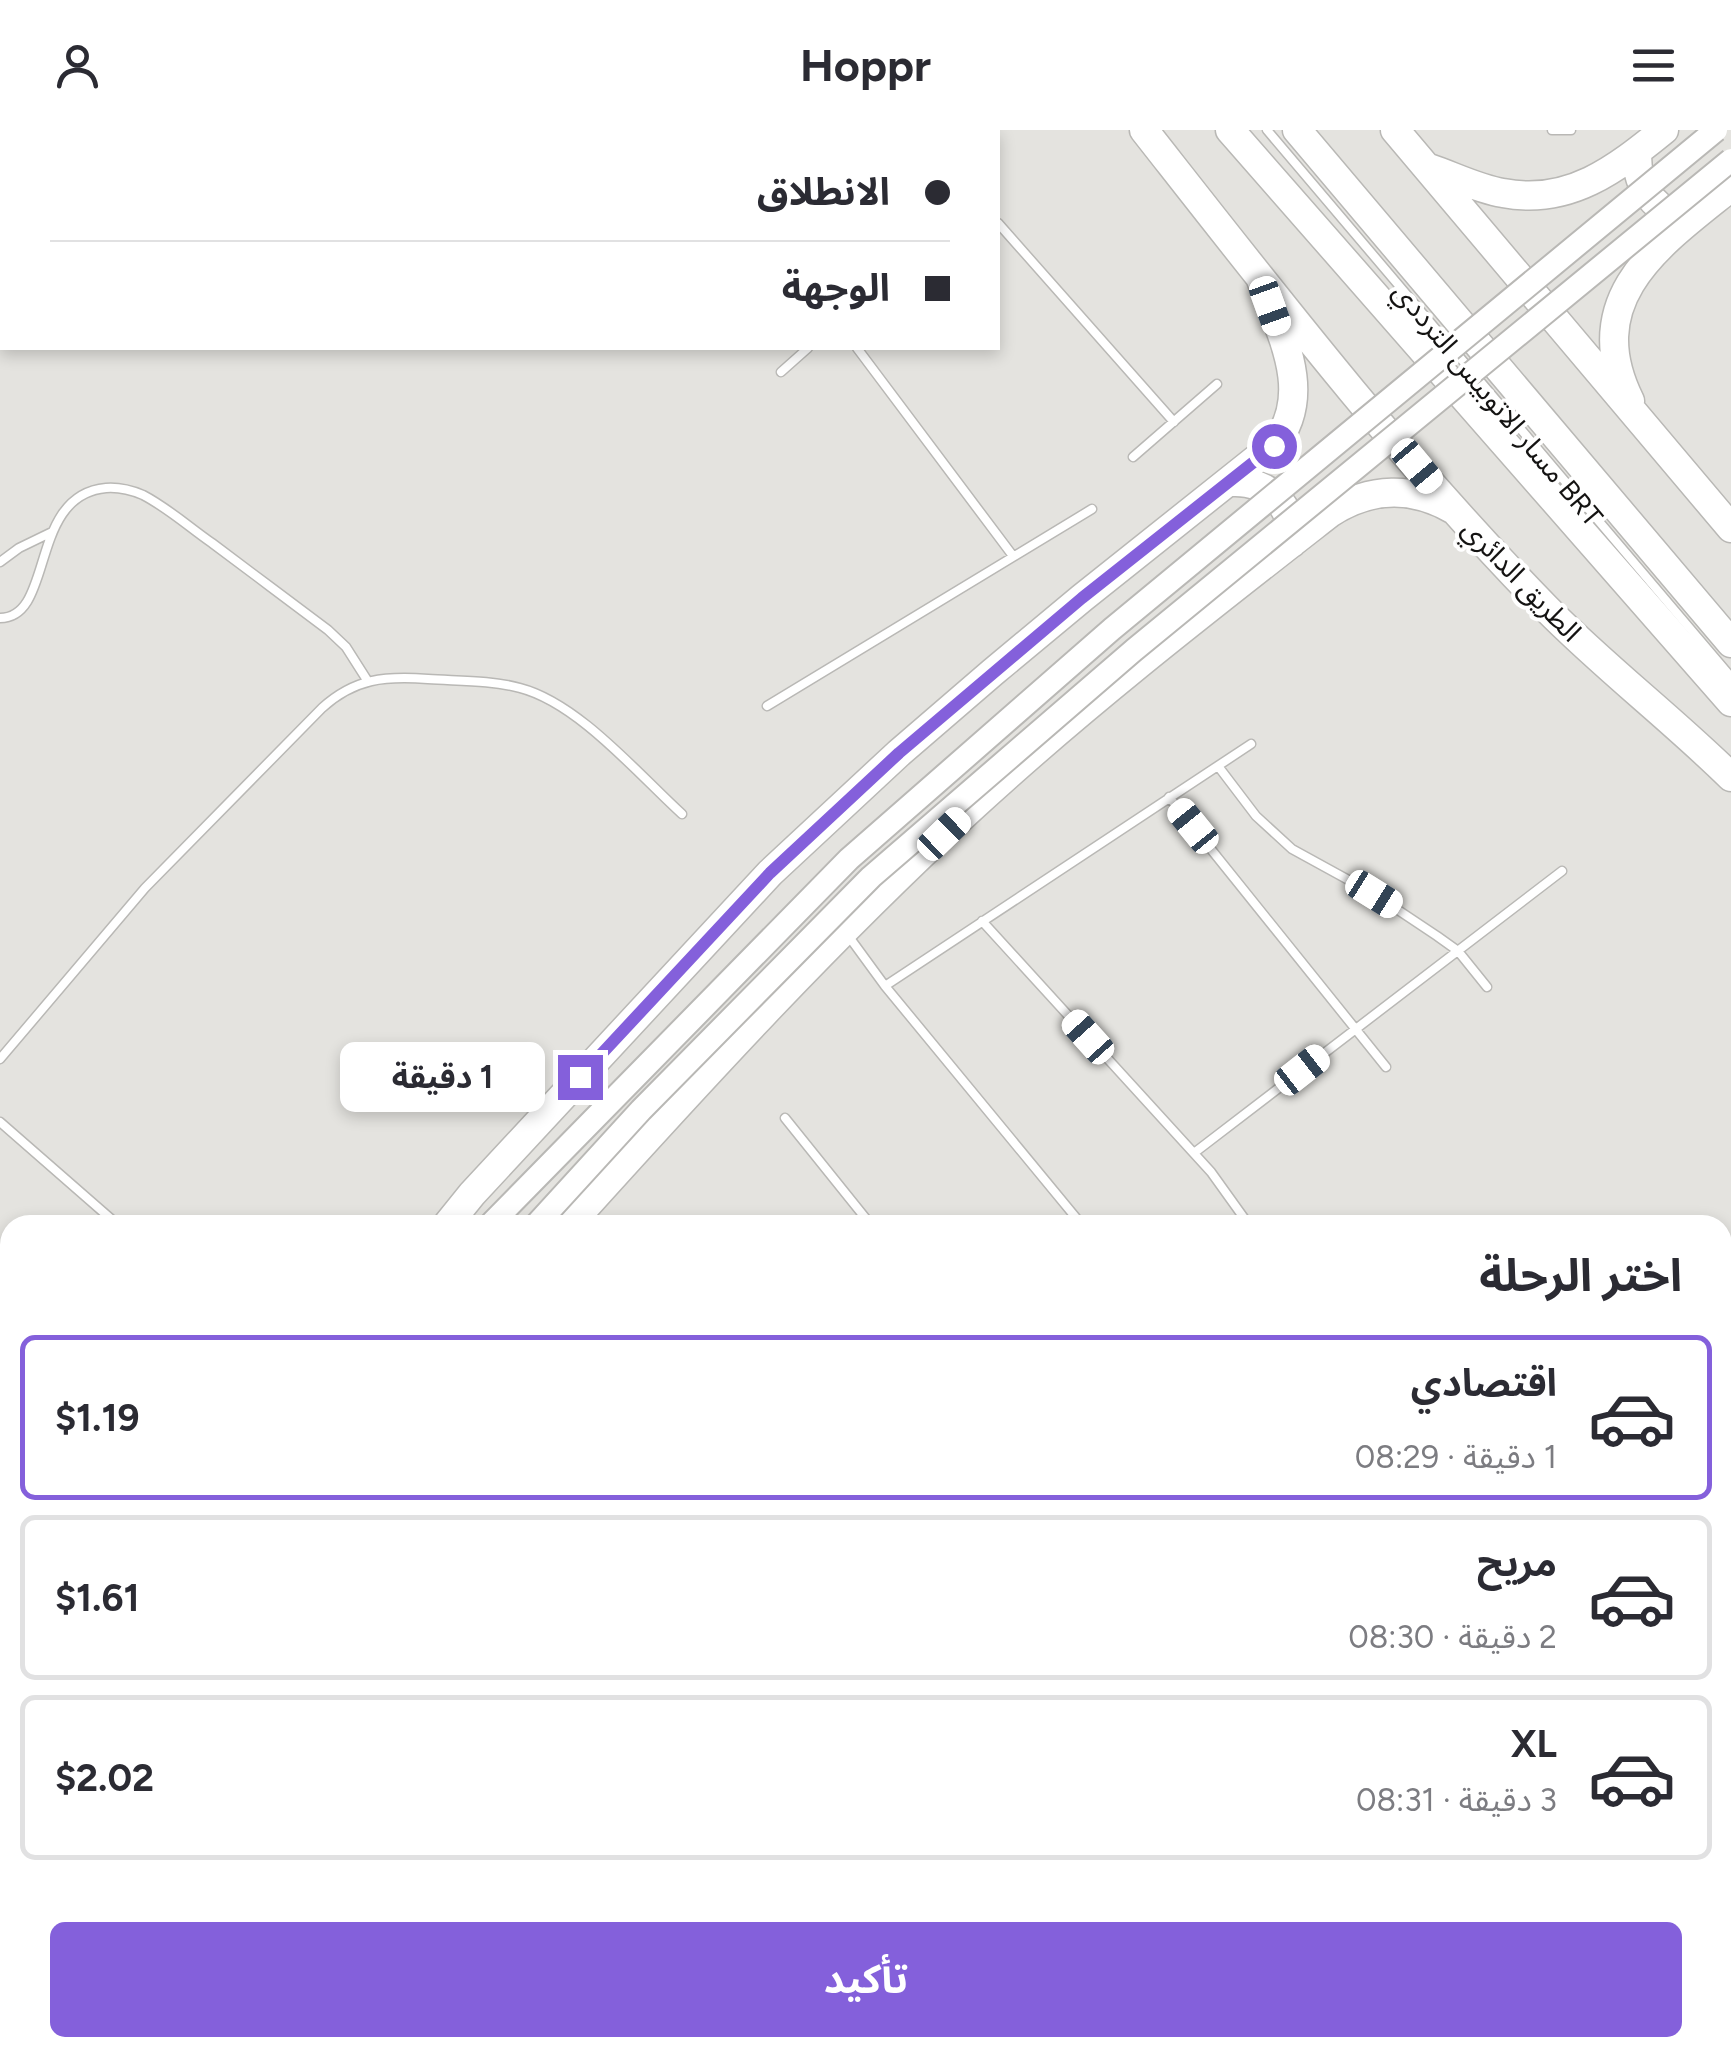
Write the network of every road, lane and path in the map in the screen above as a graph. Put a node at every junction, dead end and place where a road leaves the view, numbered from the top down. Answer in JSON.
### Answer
{"nodes":[{"id":1,"x":1144,"y":130,"type":"edge"},
{"id":2,"x":1230,"y":130,"type":"edge"},
{"id":3,"x":1267,"y":130,"type":"edge"},
{"id":4,"x":1297,"y":130,"type":"edge"},
{"id":5,"x":1395,"y":130,"type":"edge"},
{"id":6,"x":1552,"y":130,"type":"edge"},
{"id":7,"x":1571,"y":130,"type":"edge"},
{"id":8,"x":1664,"y":130,"type":"edge"},
{"id":9,"x":1716,"y":130,"type":"edge"},
{"id":10,"x":1637,"y":152,"type":"junction"},
{"id":11,"x":1731,"y":160,"type":"edge"},
{"id":12,"x":1427,"y":168,"type":"junction"},
{"id":13,"x":1731,"y":187,"type":"edge"},
{"id":14,"x":1691,"y":219,"type":"junction"},
{"id":15,"x":1000,"y":225,"type":"edge"},
{"id":16,"x":1260,"y":277,"type":"junction"},
{"id":17,"x":806,"y":350,"type":"edge"},
{"id":18,"x":858,"y":350,"type":"edge"},
{"id":19,"x":781,"y":372,"type":"dead end"},
{"id":20,"x":1217,"y":384,"type":"dead end"},
{"id":21,"x":1640,"y":420,"type":"junction"},
{"id":22,"x":1174,"y":422,"type":"junction"},
{"id":23,"x":1134,"y":457,"type":"dead end"},
{"id":24,"x":1232,"y":482,"type":"junction"},
{"id":25,"x":1092,"y":509,"type":"dead end"},
{"id":26,"x":1454,"y":510,"type":"junction"},
{"id":27,"x":1731,"y":528,"type":"edge"},
{"id":28,"x":52,"y":532,"type":"junction"},
{"id":29,"x":1292,"y":543,"type":"junction"},
{"id":30,"x":1013,"y":556,"type":"junction"},
{"id":31,"x":0,"y":562,"type":"edge"},
{"id":32,"x":0,"y":618,"type":"edge"},
{"id":33,"x":1731,"y":643,"type":"edge"},
{"id":34,"x":1731,"y":677,"type":"edge"},
{"id":35,"x":367,"y":680,"type":"junction"},
{"id":36,"x":1731,"y":702,"type":"edge"},
{"id":37,"x":767,"y":706,"type":"dead end"},
{"id":38,"x":1251,"y":744,"type":"dead end"},
{"id":39,"x":1218,"y":766,"type":"junction"},
{"id":40,"x":1731,"y":777,"type":"edge"},
{"id":41,"x":1170,"y":798,"type":"junction"},
{"id":42,"x":682,"y":814,"type":"dead end"},
{"id":43,"x":1562,"y":871,"type":"dead end"},
{"id":44,"x":982,"y":922,"type":"junction"},
{"id":45,"x":844,"y":930,"type":"junction"},
{"id":46,"x":1458,"y":951,"type":"junction"},
{"id":47,"x":884,"y":986,"type":"junction"},
{"id":48,"x":1487,"y":986,"type":"dead end"},
{"id":49,"x":1355,"y":1029,"type":"junction"},
{"id":50,"x":0,"y":1059,"type":"edge"},
{"id":51,"x":1386,"y":1067,"type":"dead end"},
{"id":52,"x":786,"y":1118,"type":"dead end"},
{"id":53,"x":0,"y":1122,"type":"edge"},
{"id":54,"x":1194,"y":1152,"type":"junction"},
{"id":55,"x":107,"y":1215,"type":"edge"},
{"id":56,"x":455,"y":1215,"type":"edge"},
{"id":57,"x":500,"y":1215,"type":"edge"},
{"id":58,"x":545,"y":1215,"type":"edge"},
{"id":59,"x":578,"y":1215,"type":"edge"},
{"id":60,"x":863,"y":1215,"type":"edge"},
{"id":61,"x":1074,"y":1215,"type":"edge"},
{"id":62,"x":1241,"y":1215,"type":"edge"}],
"edges":[{"from":1,"to":16,"type":"highway","name":"الطريق الدائري"},
{"from":2,"to":36,"type":"highway"},
{"from":3,"to":34,"type":"lane","name":"مسار الاتوبيس الترددي BRT"},
{"from":4,"to":33,"type":"highway"},
{"from":5,"to":12,"type":"highway"},
{"from":6,"to":7,"type":"lane"},
{"from":8,"to":10,"type":"highway"},
{"from":9,"to":57,"type":"main road","bridge":true},
{"from":10,"to":12,"type":"highway"},
{"from":10,"to":14,"type":"highway"},
{"from":11,"to":58,"type":"main road","bridge":true},
{"from":12,"to":21,"type":"highway"},
{"from":13,"to":14,"type":"highway"},
{"from":14,"to":21,"type":"highway"},
{"from":15,"to":22,"type":"lane"},
{"from":16,"to":24,"type":"highway"},
{"from":16,"to":26,"type":"highway","name":"الطريق الدائري"},
{"from":17,"to":19,"type":"lane"},
{"from":18,"to":30,"type":"lane"},
{"from":20,"to":22,"type":"lane"},
{"from":21,"to":27,"type":"highway"},
{"from":22,"to":23,"type":"lane"},
{"from":24,"to":29,"type":"highway"},
{"from":24,"to":56,"type":"highway"},
{"from":25,"to":30,"type":"lane"},
{"from":26,"to":29,"type":"highway"},
{"from":26,"to":40,"type":"highway","name":"الطريق الدائري"},
{"from":28,"to":31,"type":"lane"},
{"from":28,"to":32,"type":"lane"},
{"from":28,"to":35,"type":"lane"},
{"from":29,"to":45,"type":"highway"},
{"from":30,"to":37,"type":"lane"},
{"from":35,"to":42,"type":"lane"},
{"from":35,"to":50,"type":"lane"},
{"from":38,"to":39,"type":"lane"},
{"from":39,"to":41,"type":"lane"},
{"from":39,"to":46,"type":"lane"},
{"from":41,"to":44,"type":"lane"},
{"from":41,"to":49,"type":"lane"},
{"from":43,"to":46,"type":"lane"},
{"from":44,"to":47,"type":"lane"},
{"from":44,"to":54,"type":"lane"},
{"from":45,"to":47,"type":"lane"},
{"from":45,"to":59,"type":"highway"},
{"from":46,"to":48,"type":"lane"},
{"from":46,"to":49,"type":"lane"},
{"from":47,"to":61,"type":"lane"},
{"from":49,"to":51,"type":"lane"},
{"from":49,"to":54,"type":"lane"},
{"from":52,"to":60,"type":"lane"},
{"from":53,"to":55,"type":"lane"},
{"from":54,"to":62,"type":"lane"}]}
